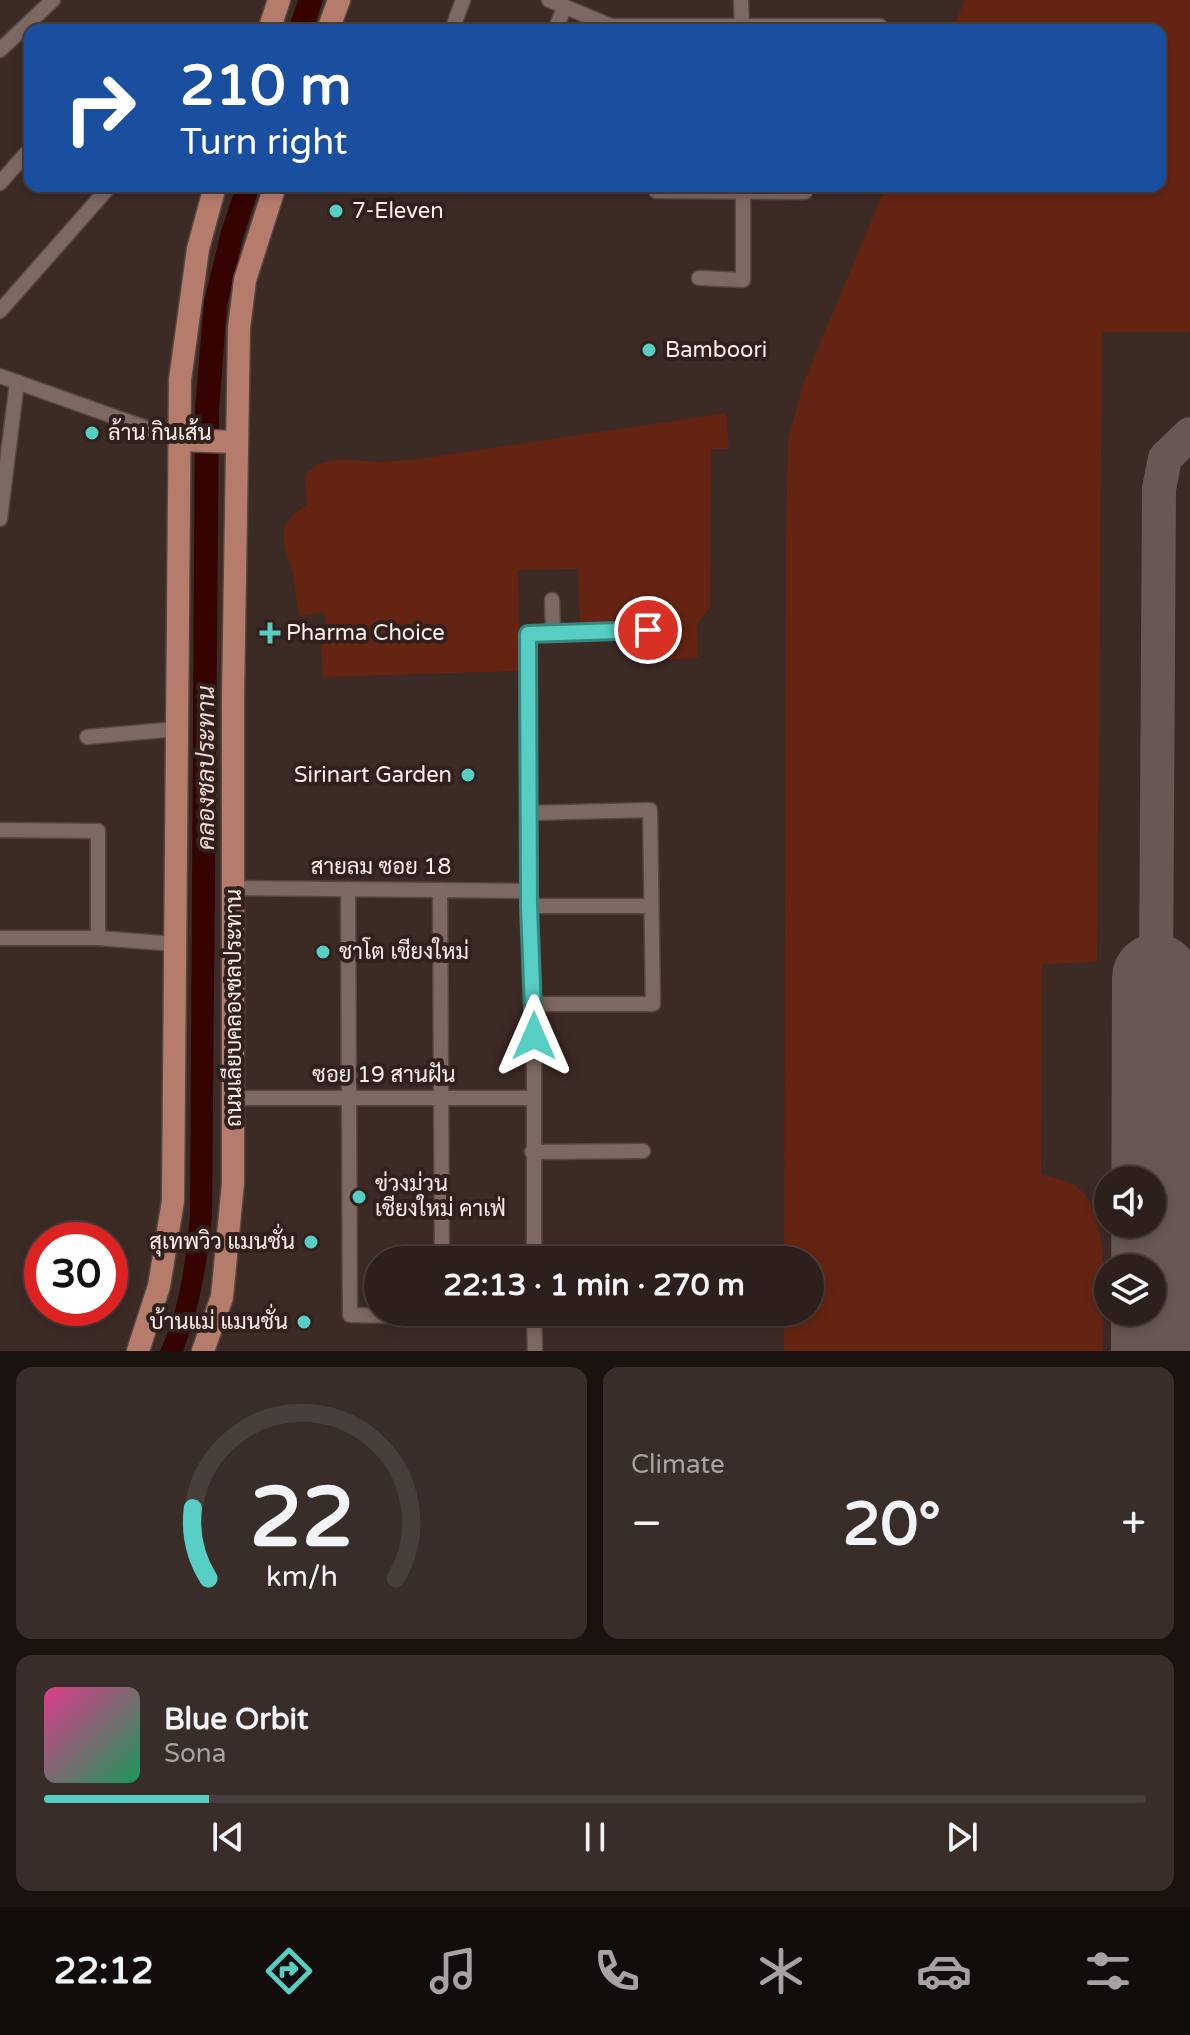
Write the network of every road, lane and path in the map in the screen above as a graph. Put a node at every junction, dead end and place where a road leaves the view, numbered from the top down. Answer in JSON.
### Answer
{"nodes":[{"id":1,"x":53,"y":0,"type":"edge"},
{"id":2,"x":279,"y":0,"type":"edge"},
{"id":3,"x":339,"y":0,"type":"edge"},
{"id":4,"x":463,"y":0,"type":"edge"},
{"id":5,"x":549,"y":0,"type":"edge"},
{"id":6,"x":741,"y":0,"type":"edge"},
{"id":7,"x":565,"y":6,"type":"junction"},
{"id":8,"x":28,"y":24,"type":"edge"},
{"id":9,"x":271,"y":24,"type":"edge"},
{"id":10,"x":330,"y":24,"type":"edge"},
{"id":11,"x":454,"y":24,"type":"edge"},
{"id":12,"x":558,"y":24,"type":"edge"},
{"id":13,"x":606,"y":24,"type":"edge"},
{"id":14,"x":742,"y":24,"type":"edge"},
{"id":15,"x":24,"y":27,"type":"edge"},
{"id":16,"x":0,"y":50,"type":"edge"},
{"id":17,"x":24,"y":156,"type":"edge"},
{"id":18,"x":0,"y":183,"type":"edge"},
{"id":19,"x":105,"y":192,"type":"edge"},
{"id":20,"x":213,"y":192,"type":"edge"},
{"id":21,"x":273,"y":192,"type":"edge"},
{"id":22,"x":743,"y":192,"type":"edge"},
{"id":23,"x":699,"y":278,"type":"dead end"},
{"id":24,"x":0,"y":311,"type":"edge"},
{"id":25,"x":0,"y":376,"type":"edge"},
{"id":26,"x":17,"y":382,"type":"junction"},
{"id":27,"x":185,"y":440,"type":"junction"},
{"id":28,"x":229,"y":442,"type":"junction"},
{"id":29,"x":0,"y":519,"type":"edge"},
{"id":30,"x":552,"y":600,"type":"dead end"},
{"id":31,"x":648,"y":630,"type":"dead end"},
{"id":32,"x":553,"y":633,"type":"junction"},
{"id":33,"x":176,"y":729,"type":"junction"},
{"id":34,"x":87,"y":737,"type":"dead end"},
{"id":35,"x":528,"y":813,"type":"junction"},
{"id":36,"x":0,"y":830,"type":"edge"},
{"id":37,"x":234,"y":888,"type":"junction"},
{"id":38,"x":348,"y":889,"type":"junction"},
{"id":39,"x":440,"y":890,"type":"junction"},
{"id":40,"x":529,"y":898,"type":"junction"},
{"id":41,"x":650,"y":906,"type":"junction"},
{"id":42,"x":0,"y":938,"type":"edge"},
{"id":43,"x":98,"y":938,"type":"junction"},
{"id":44,"x":175,"y":944,"type":"junction"},
{"id":45,"x":534,"y":1004,"type":"junction"},
{"id":46,"x":351,"y":1097,"type":"junction"},
{"id":47,"x":441,"y":1097,"type":"junction"},
{"id":48,"x":234,"y":1098,"type":"junction"},
{"id":49,"x":533,"y":1098,"type":"junction"},
{"id":50,"x":643,"y":1151,"type":"dead end"},
{"id":51,"x":532,"y":1152,"type":"junction"},
{"id":52,"x":442,"y":1246,"type":"edge"},
{"id":53,"x":534,"y":1246,"type":"edge"},
{"id":54,"x":364,"y":1315,"type":"edge"},
{"id":55,"x":534,"y":1326,"type":"edge"},
{"id":56,"x":138,"y":1351,"type":"edge"},
{"id":57,"x":203,"y":1351,"type":"edge"},
{"id":58,"x":535,"y":1351,"type":"edge"}],
"edges":[{"from":1,"to":8,"type":"street"},
{"from":2,"to":9,"type":"main road"},
{"from":3,"to":10,"type":"main road"},
{"from":4,"to":11,"type":"street"},
{"from":5,"to":7,"type":"street"},
{"from":6,"to":14,"type":"street"},
{"from":7,"to":12,"type":"street"},
{"from":7,"to":13,"type":"street"},
{"from":15,"to":16,"type":"street"},
{"from":17,"to":18,"type":"street"},
{"from":19,"to":24,"type":"street"},
{"from":20,"to":27,"type":"main road"},
{"from":21,"to":28,"type":"main road","name":"ถนนเลียบคลองชลประทาน"},
{"from":22,"to":23,"type":"street"},
{"from":25,"to":26,"type":"street"},
{"from":26,"to":27,"type":"street"},
{"from":26,"to":29,"type":"street"},
{"from":27,"to":28,"type":"main road"},
{"from":27,"to":33,"type":"main road"},
{"from":28,"to":37,"type":"main road","name":"ถนนเลียบคลองชลประทาน"},
{"from":30,"to":32,"type":"street"},
{"from":31,"to":32,"type":"street"},
{"from":32,"to":35,"type":"street"},
{"from":33,"to":34,"type":"street"},
{"from":33,"to":44,"type":"main road"},
{"from":35,"to":40,"type":"street"},
{"from":35,"to":41,"type":"street"},
{"from":36,"to":43,"type":"street"},
{"from":37,"to":38,"type":"street","name":"สายลม ซอย 18"},
{"from":37,"to":48,"type":"main road","name":"ถนนเลียบคลองชลประทาน"},
{"from":38,"to":39,"type":"street","name":"สายลม ซอย 18"},
{"from":38,"to":46,"type":"street"},
{"from":39,"to":40,"type":"street","name":"สายลม ซอย 18"},
{"from":39,"to":47,"type":"street"},
{"from":40,"to":41,"type":"street","name":"สายลม ซอย 18"},
{"from":40,"to":45,"type":"street"},
{"from":41,"to":45,"type":"street"},
{"from":42,"to":43,"type":"street"},
{"from":43,"to":44,"type":"street"},
{"from":44,"to":56,"type":"main road"},
{"from":45,"to":49,"type":"street"},
{"from":46,"to":47,"type":"street","name":"ซอย 19 สานฝัน"},
{"from":46,"to":48,"type":"street","name":"ซอย 19 สานฝัน"},
{"from":46,"to":54,"type":"street"},
{"from":47,"to":49,"type":"street","name":"ซอย 19 สานฝัน"},
{"from":47,"to":52,"type":"street"},
{"from":48,"to":57,"type":"main road","name":"ถนนเลียบคลองชลประทาน"},
{"from":49,"to":51,"type":"street"},
{"from":50,"to":51,"type":"street"},
{"from":51,"to":53,"type":"street"},
{"from":55,"to":58,"type":"street"}]}
